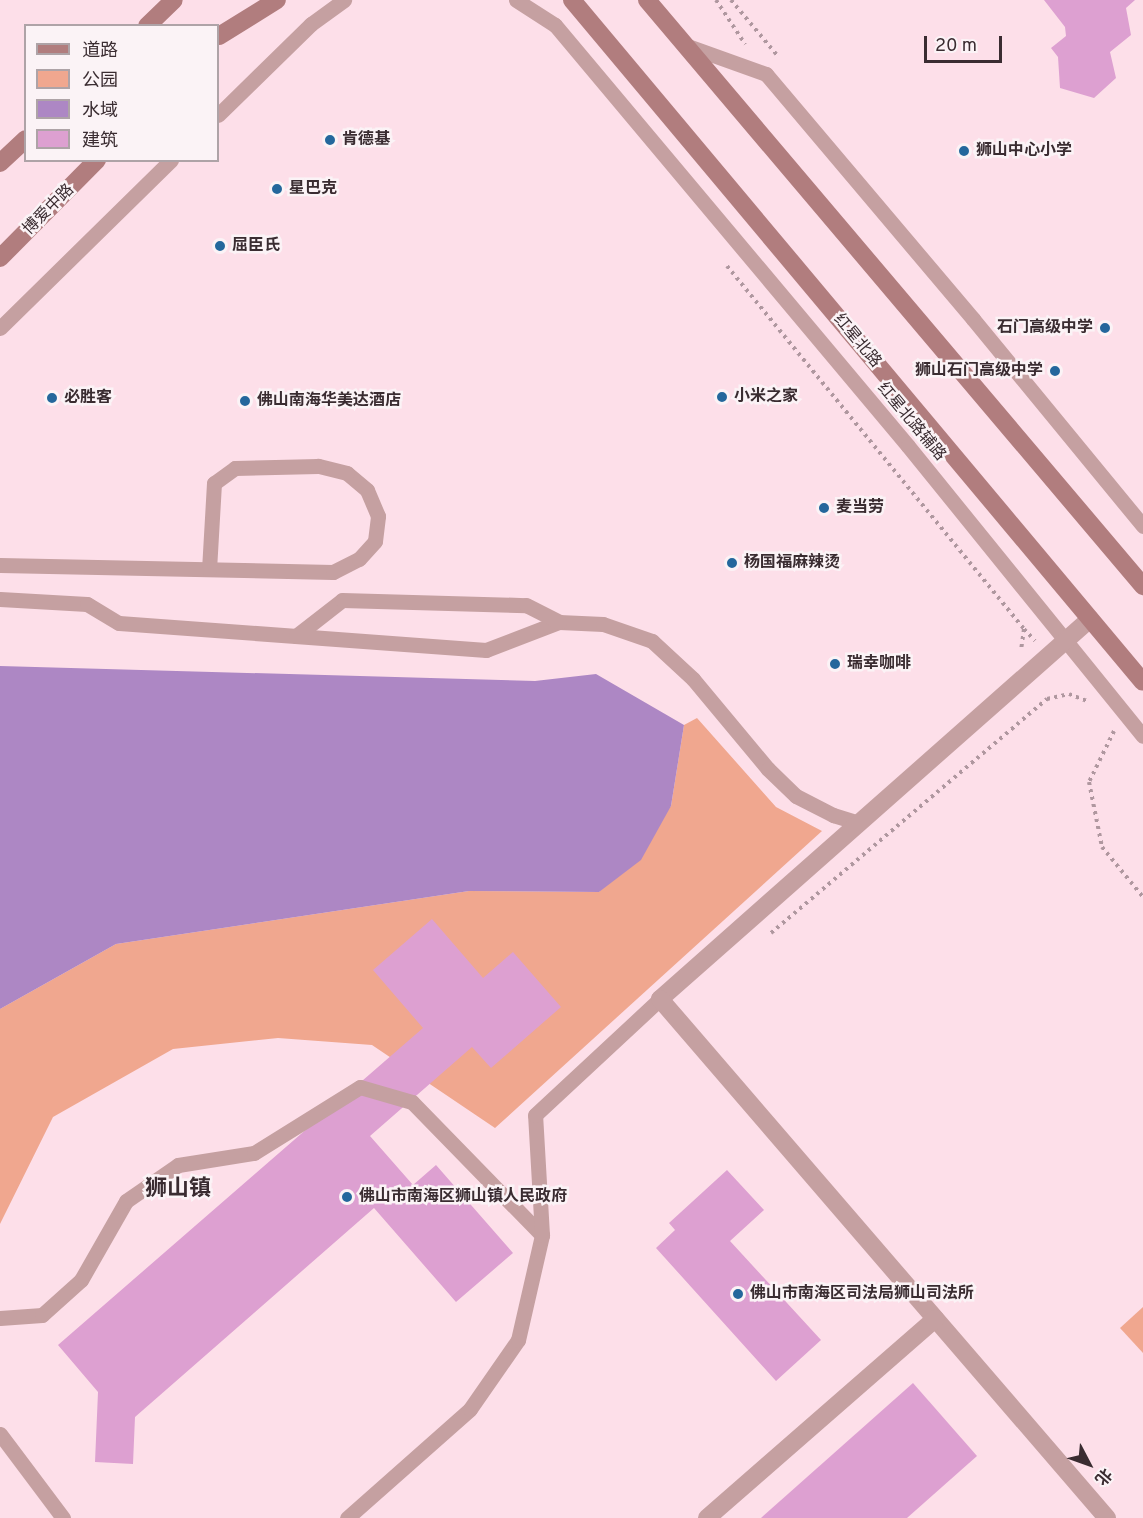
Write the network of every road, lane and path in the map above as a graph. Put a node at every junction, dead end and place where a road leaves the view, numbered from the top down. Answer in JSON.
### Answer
{"nodes":[{"id":1,"x":174,"y":0,"type":"edge"},
{"id":2,"x":259,"y":0,"type":"edge"},
{"id":3,"x":278,"y":0,"type":"edge"},
{"id":4,"x":344,"y":0,"type":"edge"},
{"id":5,"x":516,"y":0,"type":"edge"},
{"id":6,"x":572,"y":0,"type":"edge"},
{"id":7,"x":647,"y":0,"type":"edge"},
{"id":8,"x":716,"y":0,"type":"edge"},
{"id":9,"x":149,"y":24,"type":"edge"},
{"id":10,"x":219,"y":36,"type":"edge"},
{"id":11,"x":219,"y":36,"type":"edge"},
{"id":12,"x":684,"y":45,"type":"junction"},
{"id":13,"x":766,"y":74,"type":"junction"},
{"id":14,"x":219,"y":114,"type":"edge"},
{"id":15,"x":24,"y":141,"type":"edge"},
{"id":16,"x":95,"y":162,"type":"edge"},
{"id":17,"x":169,"y":162,"type":"edge"},
{"id":18,"x":0,"y":163,"type":"edge"},
{"id":19,"x":0,"y":258,"type":"edge"},
{"id":20,"x":722,"y":260,"type":"dead end"},
{"id":21,"x":0,"y":328,"type":"edge"},
{"id":22,"x":1143,"y":526,"type":"edge"},
{"id":23,"x":0,"y":566,"type":"edge"},
{"id":24,"x":209,"y":569,"type":"junction"},
{"id":25,"x":1143,"y":586,"type":"edge"},
{"id":26,"x":0,"y":599,"type":"edge"},
{"id":27,"x":1090,"y":619,"type":"junction"},
{"id":28,"x":559,"y":622,"type":"junction"},
{"id":29,"x":1024,"y":629,"type":"junction"},
{"id":30,"x":296,"y":636,"type":"junction"},
{"id":31,"x":1065,"y":640,"type":"junction"},
{"id":32,"x":1037,"y":644,"type":"dead end"},
{"id":33,"x":1020,"y":661,"type":"dead end"},
{"id":34,"x":1143,"y":682,"type":"edge"},
{"id":35,"x":1095,"y":709,"type":"dead end"},
{"id":36,"x":1107,"y":724,"type":"dead end"},
{"id":37,"x":1143,"y":736,"type":"edge"},
{"id":38,"x":859,"y":823,"type":"junction"},
{"id":39,"x":1143,"y":897,"type":"edge"},
{"id":40,"x":764,"y":940,"type":"dead end"},
{"id":41,"x":660,"y":999,"type":"junction"},
{"id":42,"x":542,"y":1235,"type":"junction"},
{"id":43,"x":0,"y":1318,"type":"edge"},
{"id":44,"x":935,"y":1319,"type":"junction"},
{"id":45,"x":0,"y":1434,"type":"edge"},
{"id":46,"x":63,"y":1518,"type":"edge"},
{"id":47,"x":347,"y":1518,"type":"edge"},
{"id":48,"x":707,"y":1518,"type":"edge"},
{"id":49,"x":1107,"y":1518,"type":"edge"}],
"edges":[{"from":1,"to":9,"type":"main road"},
{"from":2,"to":10,"type":"main road"},
{"from":3,"to":11,"type":"main road"},
{"from":4,"to":14,"type":"lane"},
{"from":5,"to":31,"type":"lane","name":"红星北路辅路"},
{"from":6,"to":27,"type":"main road","name":"红星北路"},
{"from":7,"to":12,"type":"main road"},
{"from":8,"to":13,"type":"path"},
{"from":12,"to":13,"type":"lane"},
{"from":12,"to":25,"type":"main road"},
{"from":13,"to":22,"type":"lane"},
{"from":15,"to":18,"type":"main road"},
{"from":16,"to":19,"type":"main road","name":"博爱中路"},
{"from":17,"to":21,"type":"lane"},
{"from":20,"to":29,"type":"path"},
{"from":23,"to":24,"type":"lane"},
{"from":24,"to":24,"type":"lane"},
{"from":26,"to":30,"type":"lane"},
{"from":27,"to":31,"type":"street"},
{"from":27,"to":34,"type":"main road","name":"红星北路"},
{"from":28,"to":30,"type":"lane"},
{"from":28,"to":30,"type":"lane"},
{"from":28,"to":38,"type":"lane"},
{"from":29,"to":32,"type":"path"},
{"from":29,"to":33,"type":"path"},
{"from":31,"to":37,"type":"lane","name":"红星北路辅路"},
{"from":31,"to":38,"type":"street"},
{"from":35,"to":40,"type":"path"},
{"from":36,"to":39,"type":"path"},
{"from":38,"to":41,"type":"street"},
{"from":41,"to":42,"type":"lane"},
{"from":41,"to":44,"type":"street"},
{"from":42,"to":43,"type":"lane"},
{"from":42,"to":47,"type":"lane"},
{"from":44,"to":48,"type":"street"},
{"from":44,"to":49,"type":"street"},
{"from":45,"to":46,"type":"lane"}]}
